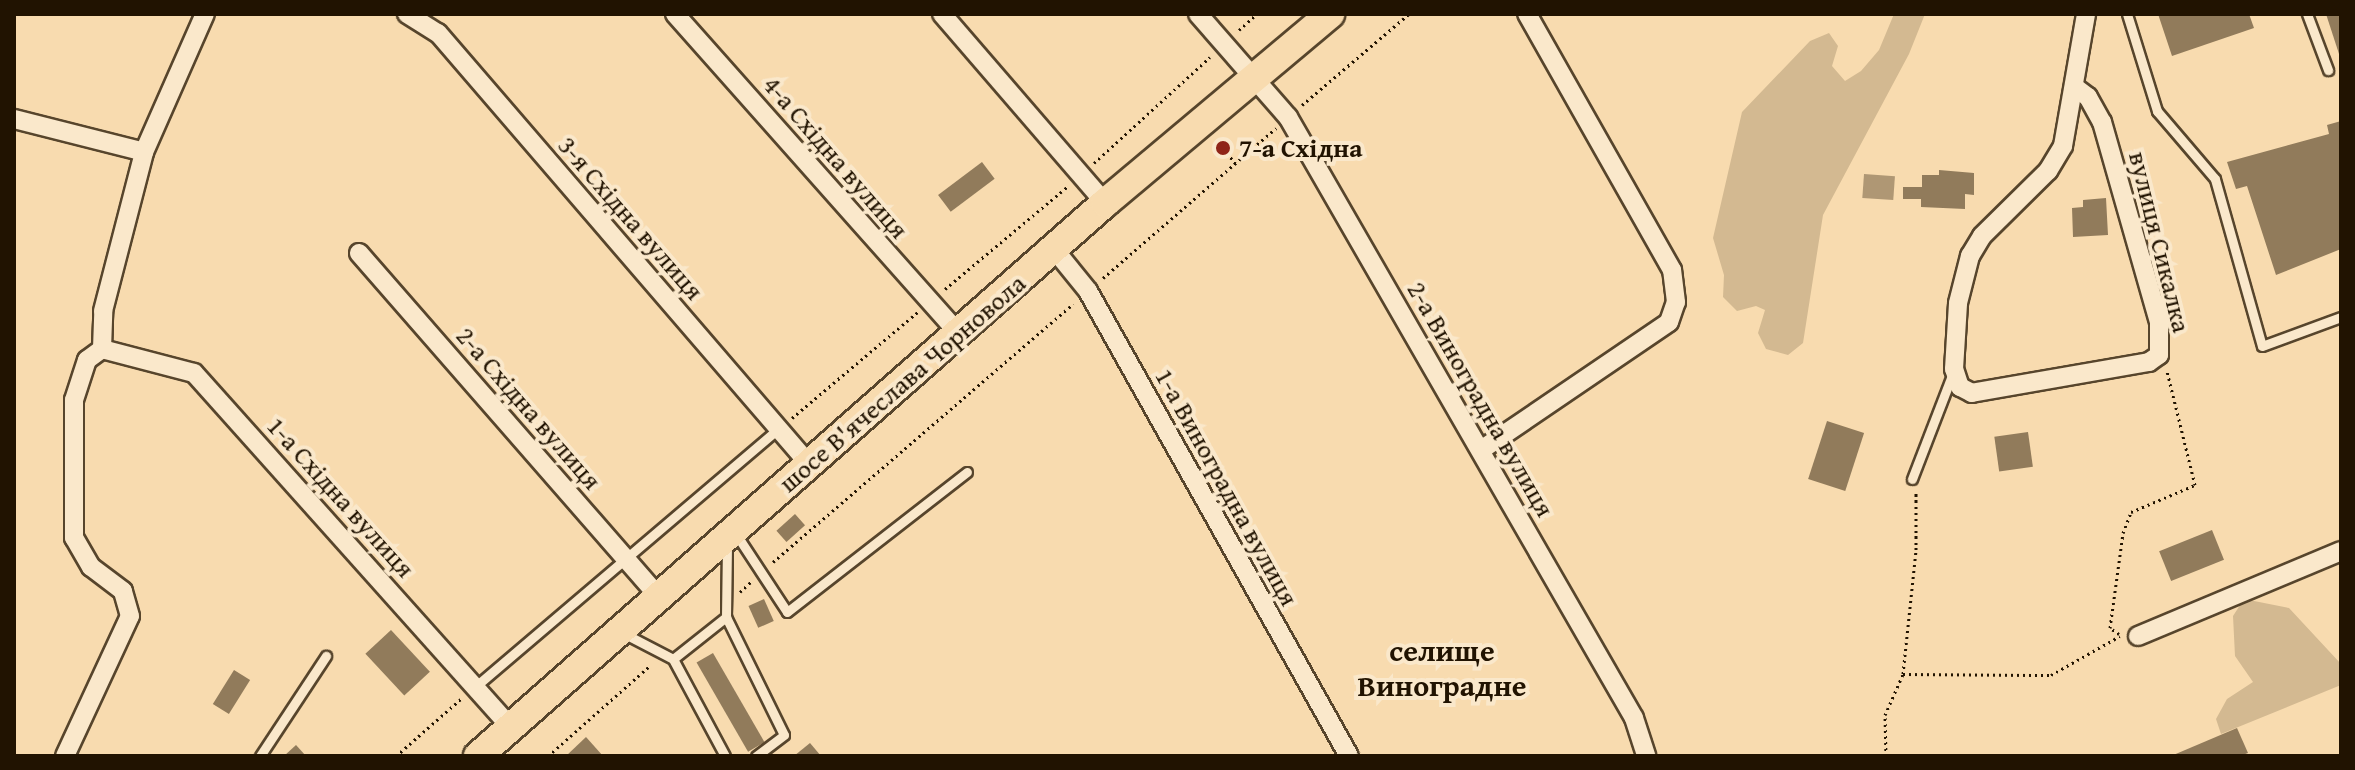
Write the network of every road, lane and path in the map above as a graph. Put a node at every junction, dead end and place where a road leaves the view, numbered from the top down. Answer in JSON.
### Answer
{"nodes":[{"id":1,"x":205,"y":14,"type":"edge"},
{"id":2,"x":407,"y":14,"type":"edge"},
{"id":3,"x":675,"y":14,"type":"edge"},
{"id":4,"x":942,"y":14,"type":"edge"},
{"id":5,"x":1198,"y":14,"type":"edge"},
{"id":6,"x":1257,"y":14,"type":"edge"},
{"id":7,"x":1330,"y":14,"type":"edge"},
{"id":8,"x":1527,"y":14,"type":"edge"},
{"id":9,"x":2086,"y":14,"type":"edge"},
{"id":10,"x":2127,"y":14,"type":"edge"},
{"id":11,"x":2307,"y":14,"type":"edge"},
{"id":12,"x":1225,"y":44,"type":"junction"},
{"id":13,"x":2328,"y":70,"type":"dead end"},
{"id":14,"x":1255,"y":78,"type":"junction"},
{"id":15,"x":2076,"y":88,"type":"junction"},
{"id":16,"x":14,"y":119,"type":"edge"},
{"id":17,"x":1223,"y":148,"type":"dead end"},
{"id":18,"x":144,"y":152,"type":"junction"},
{"id":19,"x":1236,"y":164,"type":"dead end"},
{"id":20,"x":1105,"y":203,"type":"junction"},
{"id":21,"x":1054,"y":249,"type":"junction"},
{"id":22,"x":359,"y":253,"type":"dead end"},
{"id":23,"x":930,"y":302,"type":"junction"},
{"id":24,"x":2341,"y":317,"type":"edge"},
{"id":25,"x":959,"y":334,"type":"junction"},
{"id":26,"x":2161,"y":348,"type":"junction"},
{"id":27,"x":102,"y":349,"type":"junction"},
{"id":28,"x":1954,"y":369,"type":"junction"},
{"id":29,"x":778,"y":429,"type":"junction"},
{"id":30,"x":1481,"y":450,"type":"junction"},
{"id":31,"x":809,"y":464,"type":"junction"},
{"id":32,"x":967,"y":472,"type":"dead end"},
{"id":33,"x":1914,"y":476,"type":"joint"},
{"id":34,"x":730,"y":534,"type":"junction"},
{"id":35,"x":2341,"y":551,"type":"edge"},
{"id":36,"x":626,"y":557,"type":"junction"},
{"id":37,"x":659,"y":597,"type":"junction"},
{"id":38,"x":726,"y":617,"type":"junction"},
{"id":39,"x":620,"y":631,"type":"junction"},
{"id":40,"x":2130,"y":635,"type":"junction"},
{"id":41,"x":326,"y":656,"type":"dead end"},
{"id":42,"x":673,"y":659,"type":"junction"},
{"id":43,"x":1903,"y":674,"type":"junction"},
{"id":44,"x":476,"y":686,"type":"junction"},
{"id":45,"x":511,"y":727,"type":"junction"},
{"id":46,"x":65,"y":756,"type":"edge"},
{"id":47,"x":260,"y":756,"type":"edge"},
{"id":48,"x":396,"y":756,"type":"edge"},
{"id":49,"x":478,"y":756,"type":"edge"},
{"id":50,"x":725,"y":756,"type":"edge"},
{"id":51,"x":756,"y":756,"type":"edge"},
{"id":52,"x":1349,"y":756,"type":"edge"},
{"id":53,"x":1646,"y":756,"type":"edge"},
{"id":54,"x":1886,"y":756,"type":"edge"}],
"edges":[{"from":1,"to":18,"type":"street"},
{"from":2,"to":29,"type":"street","name":"3-я Східна вулиця"},
{"from":3,"to":23,"type":"street","name":"4-а Східна вулиця"},
{"from":4,"to":20,"type":"street"},
{"from":5,"to":12,"type":"street","name":"2-а Виноградна вулиця"},
{"from":6,"to":12,"type":"path"},
{"from":7,"to":14,"type":"main road","name":"шосе В'ячеслава Чорновола"},
{"from":8,"to":30,"type":"street"},
{"from":9,"to":15,"type":"street"},
{"from":10,"to":24,"type":"lane"},
{"from":11,"to":13,"type":"lane"},
{"from":12,"to":14,"type":"street","name":"2-а Виноградна вулиця"},
{"from":14,"to":20,"type":"main road","name":"шосе В'ячеслава Чорновола"},
{"from":14,"to":30,"type":"street","name":"2-а Виноградна вулиця"},
{"from":15,"to":26,"type":"street","name":"вулиця Сикалка"},
{"from":15,"to":28,"type":"street"},
{"from":16,"to":18,"type":"street"},
{"from":17,"to":19,"type":"path"},
{"from":18,"to":27,"type":"street"},
{"from":20,"to":21,"type":"main road","name":"шосе В'ячеслава Чорновола"},
{"from":21,"to":25,"type":"main road","name":"шосе В'ячеслава Чорновола"},
{"from":21,"to":52,"type":"street","name":"1-а Виноградна вулиця"},
{"from":22,"to":36,"type":"street","name":"2-а Східна вулиця"},
{"from":23,"to":25,"type":"street","name":"4-а Східна вулиця"},
{"from":23,"to":29,"type":"path"},
{"from":25,"to":31,"type":"main road","name":"шосе В'ячеслава Чорновола"},
{"from":26,"to":28,"type":"street","name":"вулиця Сикалка"},
{"from":26,"to":40,"type":"path"},
{"from":27,"to":44,"type":"street","name":"1-а Східна вулиця"},
{"from":27,"to":46,"type":"street"},
{"from":28,"to":33,"type":"lane"},
{"from":29,"to":31,"type":"street","name":"3-я Східна вулиця"},
{"from":29,"to":36,"type":"lane"},
{"from":30,"to":53,"type":"street","name":"2-а Виноградна вулиця"},
{"from":31,"to":34,"type":"main road","name":"шосе В'ячеслава Чорновола"},
{"from":32,"to":34,"type":"lane"},
{"from":33,"to":43,"type":"path"},
{"from":34,"to":37,"type":"main road","name":"шосе В'ячеслава Чорновола"},
{"from":34,"to":38,"type":"lane"},
{"from":35,"to":40,"type":"street"},
{"from":36,"to":37,"type":"street","name":"2-а Східна вулиця"},
{"from":36,"to":44,"type":"lane"},
{"from":37,"to":39,"type":"main road","name":"шосе В'ячеслава Чорновола"},
{"from":38,"to":42,"type":"lane"},
{"from":38,"to":51,"type":"lane"},
{"from":39,"to":42,"type":"lane"},
{"from":39,"to":45,"type":"main road","name":"шосе В'ячеслава Чорновола"},
{"from":40,"to":43,"type":"path"},
{"from":41,"to":47,"type":"lane"},
{"from":42,"to":50,"type":"lane"},
{"from":43,"to":54,"type":"path"},
{"from":44,"to":45,"type":"street","name":"1-а Східна вулиця"},
{"from":44,"to":48,"type":"path"},
{"from":45,"to":49,"type":"main road","name":"шосе В'ячеслава Чорновола"}]}
